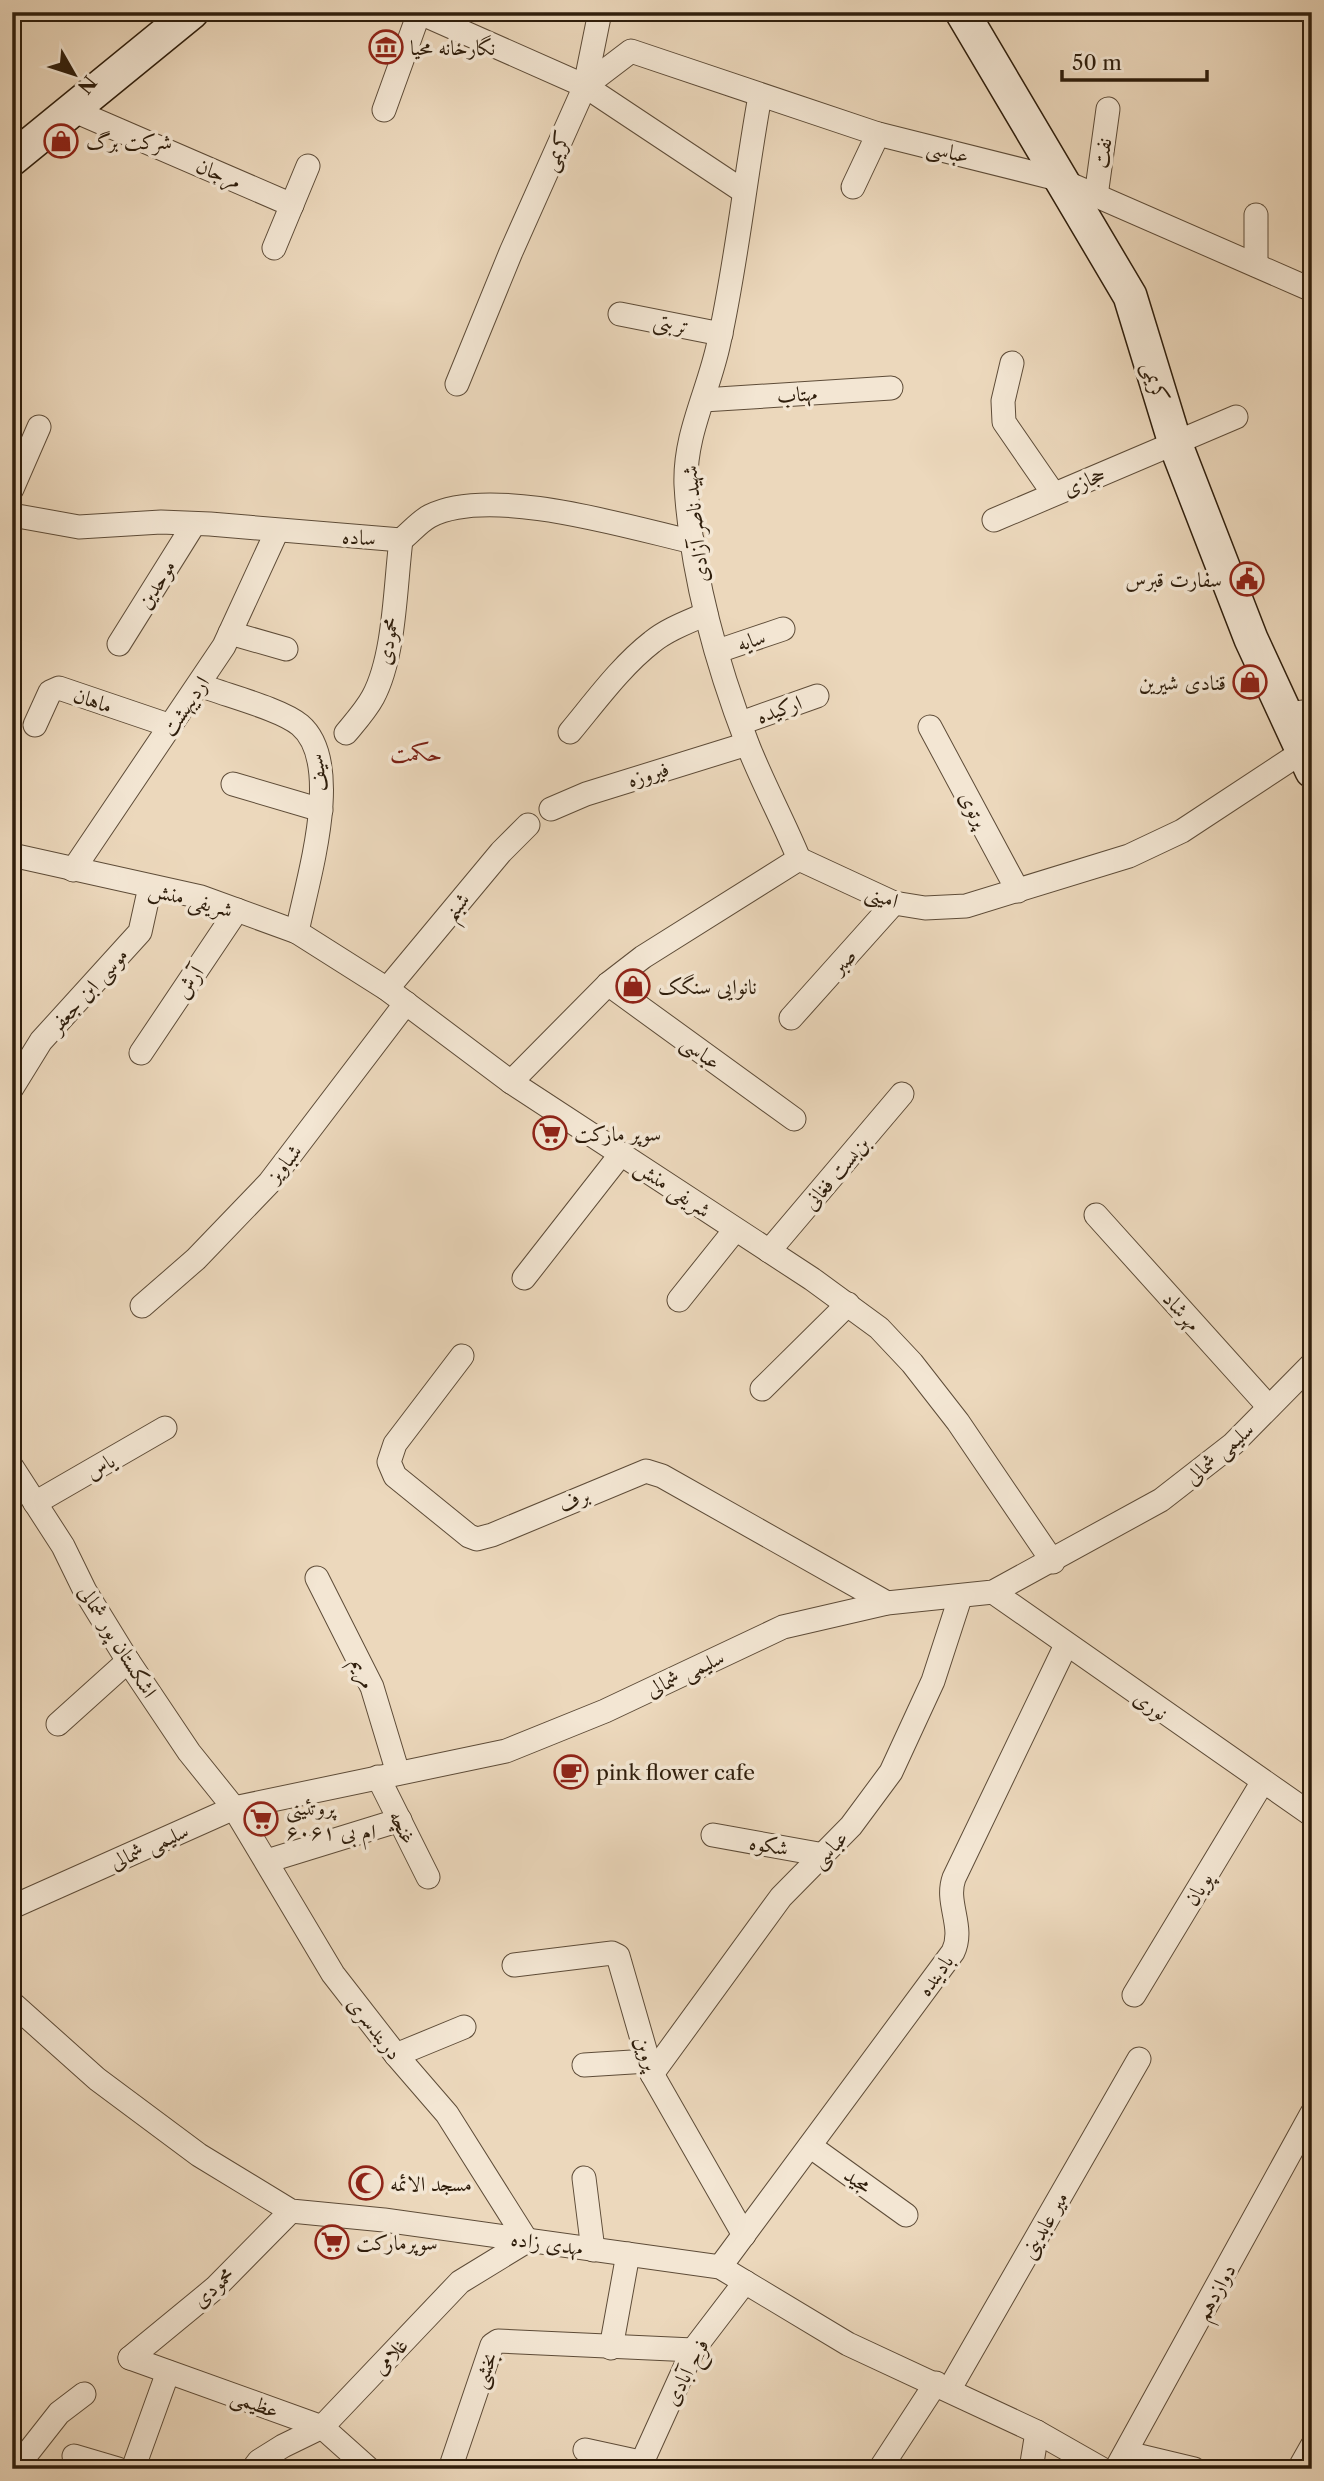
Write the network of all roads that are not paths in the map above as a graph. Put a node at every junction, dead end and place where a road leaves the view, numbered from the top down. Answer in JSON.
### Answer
{"nodes":[{"id":1,"x":192,"y":12,"type":"edge"},
{"id":2,"x":418,"y":12,"type":"edge"},
{"id":3,"x":600,"y":12,"type":"edge"},
{"id":4,"x":962,"y":12,"type":"edge"},
{"id":5,"x":585,"y":86,"type":"junction"},
{"id":6,"x":760,"y":96,"type":"junction"},
{"id":7,"x":70,"y":109,"type":"junction"},
{"id":8,"x":1108,"y":109,"type":"dead end"},
{"id":9,"x":384,"y":110,"type":"dead end"},
{"id":10,"x":878,"y":134,"type":"junction"},
{"id":11,"x":12,"y":159,"type":"edge"},
{"id":12,"x":308,"y":166,"type":"dead end"},
{"id":13,"x":1058,"y":179,"type":"junction"},
{"id":14,"x":853,"y":187,"type":"dead end"},
{"id":15,"x":743,"y":191,"type":"junction"},
{"id":16,"x":1096,"y":196,"type":"junction"},
{"id":17,"x":292,"y":205,"type":"junction"},
{"id":18,"x":1256,"y":215,"type":"dead end"},
{"id":19,"x":274,"y":248,"type":"dead end"},
{"id":20,"x":1256,"y":265,"type":"junction"},
{"id":21,"x":1312,"y":290,"type":"edge"},
{"id":22,"x":620,"y":314,"type":"dead end"},
{"id":23,"x":721,"y":334,"type":"junction"},
{"id":24,"x":1012,"y":363,"type":"dead end"},
{"id":25,"x":457,"y":384,"type":"dead end"},
{"id":26,"x":891,"y":388,"type":"dead end"},
{"id":27,"x":702,"y":400,"type":"junction"},
{"id":28,"x":1236,"y":418,"type":"dead end"},
{"id":29,"x":39,"y":427,"type":"dead end"},
{"id":30,"x":1175,"y":443,"type":"junction"},
{"id":31,"x":12,"y":489,"type":"edge"},
{"id":32,"x":1054,"y":493,"type":"junction"},
{"id":33,"x":12,"y":515,"type":"edge"},
{"id":34,"x":994,"y":520,"type":"dead end"},
{"id":35,"x":194,"y":524,"type":"junction"},
{"id":36,"x":277,"y":531,"type":"junction"},
{"id":37,"x":401,"y":540,"type":"junction"},
{"id":38,"x":693,"y":542,"type":"junction"},
{"id":39,"x":706,"y":614,"type":"junction"},
{"id":40,"x":783,"y":629,"type":"dead end"},
{"id":41,"x":230,"y":633,"type":"junction"},
{"id":42,"x":118,"y":644,"type":"dead end"},
{"id":43,"x":286,"y":649,"type":"dead end"},
{"id":44,"x":718,"y":651,"type":"junction"},
{"id":45,"x":200,"y":685,"type":"junction"},
{"id":46,"x":817,"y":696,"type":"dead end"},
{"id":47,"x":1299,"y":713,"type":"edge"},
{"id":48,"x":35,"y":725,"type":"dead end"},
{"id":49,"x":171,"y":726,"type":"junction"},
{"id":50,"x":930,"y":727,"type":"dead end"},
{"id":51,"x":570,"y":732,"type":"dead end"},
{"id":52,"x":346,"y":733,"type":"dead end"},
{"id":53,"x":744,"y":733,"type":"junction"},
{"id":54,"x":1307,"y":762,"type":"edge"},
{"id":55,"x":233,"y":784,"type":"dead end"},
{"id":56,"x":551,"y":809,"type":"dead end"},
{"id":57,"x":321,"y":810,"type":"junction"},
{"id":58,"x":528,"y":825,"type":"dead end"},
{"id":59,"x":12,"y":855,"type":"edge"},
{"id":60,"x":799,"y":859,"type":"junction"},
{"id":61,"x":73,"y":870,"type":"junction"},
{"id":62,"x":150,"y":887,"type":"junction"},
{"id":63,"x":1018,"y":891,"type":"junction"},
{"id":64,"x":894,"y":903,"type":"junction"},
{"id":65,"x":237,"y":911,"type":"junction"},
{"id":66,"x":297,"y":932,"type":"junction"},
{"id":67,"x":608,"y":984,"type":"junction"},
{"id":68,"x":387,"y":989,"type":"junction"},
{"id":69,"x":407,"y":1003,"type":"junction"},
{"id":70,"x":791,"y":1018,"type":"dead end"},
{"id":71,"x":141,"y":1053,"type":"dead end"},
{"id":72,"x":511,"y":1082,"type":"junction"},
{"id":73,"x":12,"y":1088,"type":"edge"},
{"id":74,"x":902,"y":1094,"type":"dead end"},
{"id":75,"x":794,"y":1119,"type":"dead end"},
{"id":76,"x":621,"y":1154,"type":"junction"},
{"id":77,"x":1096,"y":1215,"type":"dead end"},
{"id":78,"x":735,"y":1230,"type":"junction"},
{"id":79,"x":769,"y":1251,"type":"junction"},
{"id":80,"x":524,"y":1278,"type":"dead end"},
{"id":81,"x":679,"y":1300,"type":"dead end"},
{"id":82,"x":848,"y":1304,"type":"junction"},
{"id":83,"x":142,"y":1306,"type":"dead end"},
{"id":84,"x":462,"y":1356,"type":"dead end"},
{"id":85,"x":1312,"y":1364,"type":"edge"},
{"id":86,"x":762,"y":1389,"type":"dead end"},
{"id":87,"x":1269,"y":1407,"type":"junction"},
{"id":88,"x":165,"y":1428,"type":"dead end"},
{"id":89,"x":12,"y":1468,"type":"edge"},
{"id":90,"x":35,"y":1503,"type":"junction"},
{"id":91,"x":1054,"y":1562,"type":"junction"},
{"id":92,"x":317,"y":1578,"type":"dead end"},
{"id":93,"x":993,"y":1592,"type":"junction"},
{"id":94,"x":960,"y":1598,"type":"junction"},
{"id":95,"x":887,"y":1603,"type":"junction"},
{"id":96,"x":1066,"y":1645,"type":"junction"},
{"id":97,"x":128,"y":1661,"type":"junction"},
{"id":98,"x":58,"y":1724,"type":"dead end"},
{"id":99,"x":388,"y":1775,"type":"junction"},
{"id":100,"x":1262,"y":1783,"type":"junction"},
{"id":101,"x":234,"y":1808,"type":"junction"},
{"id":102,"x":1312,"y":1815,"type":"edge"},
{"id":103,"x":400,"y":1821,"type":"junction"},
{"id":104,"x":713,"y":1835,"type":"dead end"},
{"id":105,"x":824,"y":1855,"type":"junction"},
{"id":106,"x":267,"y":1861,"type":"junction"},
{"id":107,"x":429,"y":1877,"type":"dead end"},
{"id":108,"x":12,"y":1908,"type":"edge"},
{"id":109,"x":514,"y":1965,"type":"dead end"},
{"id":110,"x":1133,"y":1995,"type":"dead end"},
{"id":111,"x":12,"y":2003,"type":"edge"},
{"id":112,"x":464,"y":2027,"type":"dead end"},
{"id":113,"x":396,"y":2056,"type":"junction"},
{"id":114,"x":1139,"y":2059,"type":"dead end"},
{"id":115,"x":584,"y":2065,"type":"dead end"},
{"id":116,"x":650,"y":2067,"type":"junction"},
{"id":117,"x":1310,"y":2122,"type":"edge"},
{"id":118,"x":810,"y":2146,"type":"junction"},
{"id":119,"x":584,"y":2178,"type":"dead end"},
{"id":120,"x":290,"y":2211,"type":"junction"},
{"id":121,"x":906,"y":2215,"type":"dead end"},
{"id":122,"x":744,"y":2235,"type":"junction"},
{"id":123,"x":527,"y":2241,"type":"junction"},
{"id":124,"x":593,"y":2250,"type":"junction"},
{"id":125,"x":628,"y":2254,"type":"junction"},
{"id":126,"x":720,"y":2267,"type":"junction"},
{"id":127,"x":746,"y":2282,"type":"junction"},
{"id":128,"x":611,"y":2348,"type":"junction"},
{"id":129,"x":693,"y":2350,"type":"junction"},
{"id":130,"x":130,"y":2358,"type":"joint"},
{"id":131,"x":168,"y":2372,"type":"junction"},
{"id":132,"x":942,"y":2387,"type":"junction"},
{"id":133,"x":84,"y":2394,"type":"dead end"},
{"id":134,"x":322,"y":2427,"type":"junction"},
{"id":135,"x":1037,"y":2432,"type":"junction"},
{"id":136,"x":1312,"y":2446,"type":"edge"},
{"id":137,"x":585,"y":2450,"type":"dead end"},
{"id":138,"x":74,"y":2456,"type":"dead end"},
{"id":139,"x":1121,"y":2461,"type":"edge"},
{"id":140,"x":362,"y":2466,"type":"edge"},
{"id":141,"x":639,"y":2466,"type":"edge"},
{"id":142,"x":15,"y":2469,"type":"edge"},
{"id":143,"x":118,"y":2469,"type":"edge"},
{"id":144,"x":133,"y":2469,"type":"edge"},
{"id":145,"x":253,"y":2469,"type":"edge"},
{"id":146,"x":450,"y":2469,"type":"edge"},
{"id":147,"x":880,"y":2469,"type":"edge"},
{"id":148,"x":1031,"y":2469,"type":"edge"},
{"id":149,"x":1102,"y":2469,"type":"edge"},
{"id":150,"x":1194,"y":2469,"type":"edge"},
{"id":151,"x":1299,"y":2469,"type":"edge"}],
"edges":[{"from":1,"to":7,"type":"main road"},
{"from":2,"to":5,"type":"street"},
{"from":2,"to":9,"type":"street"},
{"from":3,"to":5,"type":"street","name":"کریمی"},
{"from":4,"to":13,"type":"main road","name":"کریمی"},
{"from":5,"to":6,"type":"street","name":"عباسی"},
{"from":5,"to":15,"type":"street"},
{"from":5,"to":25,"type":"street","name":"کریمی"},
{"from":6,"to":10,"type":"street","name":"عباسی"},
{"from":6,"to":15,"type":"street","name":"شهید ناصر آزادی"},
{"from":7,"to":11,"type":"main road"},
{"from":7,"to":17,"type":"street","name":"مرجان"},
{"from":8,"to":16,"type":"street","name":"نفت"},
{"from":10,"to":13,"type":"street","name":"عباسی"},
{"from":10,"to":14,"type":"street"},
{"from":12,"to":17,"type":"street"},
{"from":13,"to":16,"type":"street","name":"عباسی"},
{"from":13,"to":30,"type":"main road","name":"کریمی"},
{"from":15,"to":23,"type":"street","name":"شهید ناصر آزادی"},
{"from":16,"to":20,"type":"street","name":"عباسی"},
{"from":17,"to":19,"type":"street"},
{"from":18,"to":20,"type":"street"},
{"from":20,"to":21,"type":"street","name":"عباسی"},
{"from":22,"to":23,"type":"street","name":"تربتی"},
{"from":23,"to":27,"type":"street","name":"شهید ناصر آزادی"},
{"from":24,"to":32,"type":"street"},
{"from":26,"to":27,"type":"street","name":"مهتاب"},
{"from":27,"to":38,"type":"street","name":"شهید ناصر آزادی"},
{"from":28,"to":30,"type":"street","name":"حجازی"},
{"from":29,"to":31,"type":"street"},
{"from":30,"to":32,"type":"street","name":"حجازی"},
{"from":30,"to":47,"type":"main road","name":"کریمی"},
{"from":32,"to":34,"type":"street","name":"حجازی"},
{"from":33,"to":35,"type":"street","name":"ساده"},
{"from":35,"to":36,"type":"street","name":"ساده"},
{"from":35,"to":42,"type":"street","name":"موحدین"},
{"from":36,"to":37,"type":"street","name":"ساده"},
{"from":36,"to":41,"type":"street","name":"اردیبهشت"},
{"from":37,"to":38,"type":"street","name":"ساده"},
{"from":37,"to":52,"type":"street","name":"محمودی"},
{"from":38,"to":39,"type":"street","name":"شهید ناصر آزادی"},
{"from":39,"to":44,"type":"street","name":"شهید ناصر آزادی"},
{"from":39,"to":51,"type":"street"},
{"from":40,"to":44,"type":"street","name":"سایه"},
{"from":41,"to":43,"type":"street"},
{"from":41,"to":45,"type":"street","name":"اردیبهشت"},
{"from":44,"to":53,"type":"street","name":"شهید ناصر آزادی"},
{"from":45,"to":49,"type":"street","name":"اردیبهشت"},
{"from":45,"to":57,"type":"street","name":"سیف"},
{"from":46,"to":53,"type":"street","name":"ارکیده"},
{"from":47,"to":54,"type":"main road","name":"کریمی"},
{"from":48,"to":49,"type":"street","name":"ماهان"},
{"from":49,"to":61,"type":"street","name":"اردیبهشت"},
{"from":50,"to":63,"type":"street","name":"پرتوی"},
{"from":53,"to":56,"type":"street","name":"فیروزه"},
{"from":53,"to":60,"type":"street","name":"شهید ناصر آزادی"},
{"from":54,"to":63,"type":"street","name":"امینی"},
{"from":55,"to":57,"type":"street"},
{"from":57,"to":66,"type":"street","name":"سیف"},
{"from":58,"to":68,"type":"street","name":"شبنم"},
{"from":59,"to":61,"type":"street","name":"شریفی منش"},
{"from":60,"to":64,"type":"street","name":"امینی"},
{"from":60,"to":67,"type":"street"},
{"from":61,"to":62,"type":"street","name":"شریفی منش"},
{"from":62,"to":65,"type":"street","name":"شریفی منش"},
{"from":62,"to":73,"type":"street","name":"موسی ابن جعفر"},
{"from":63,"to":64,"type":"street","name":"امینی"},
{"from":64,"to":70,"type":"street","name":"صبر"},
{"from":65,"to":66,"type":"street","name":"شریفی منش"},
{"from":65,"to":71,"type":"street","name":"آرش"},
{"from":66,"to":68,"type":"street","name":"شریفی منش"},
{"from":67,"to":72,"type":"street"},
{"from":67,"to":75,"type":"street","name":"عباسی"},
{"from":68,"to":69,"type":"street","name":"شریفی منش"},
{"from":69,"to":72,"type":"street","name":"شریفی منش"},
{"from":69,"to":83,"type":"street","name":"شباویز"},
{"from":72,"to":76,"type":"street","name":"شریفی منش"},
{"from":74,"to":79,"type":"street","name":"بن‌بست فغانی"},
{"from":76,"to":78,"type":"street","name":"شریفی منش"},
{"from":76,"to":80,"type":"street"},
{"from":77,"to":87,"type":"street","name":"مهرشاد"},
{"from":78,"to":79,"type":"street","name":"شریفی منش"},
{"from":78,"to":81,"type":"street"},
{"from":79,"to":82,"type":"street","name":"شریفی منش"},
{"from":82,"to":86,"type":"street"},
{"from":82,"to":91,"type":"street","name":"شریفی منش"},
{"from":84,"to":95,"type":"street","name":"برف"},
{"from":85,"to":87,"type":"street","name":"سلیمی شمالی"},
{"from":87,"to":91,"type":"street","name":"سلیمی شمالی"},
{"from":88,"to":90,"type":"street","name":"یاس"},
{"from":89,"to":90,"type":"street","name":"اشکستان پور شمالی"},
{"from":90,"to":97,"type":"street","name":"اشکستان پور شمالی"},
{"from":91,"to":93,"type":"street","name":"سلیمی شمالی"},
{"from":92,"to":99,"type":"street","name":"مریم"},
{"from":93,"to":94,"type":"street","name":"سلیمی شمالی"},
{"from":93,"to":96,"type":"street","name":"نوری"},
{"from":94,"to":95,"type":"street","name":"سلیمی شمالی"},
{"from":94,"to":105,"type":"street","name":"عباسی"},
{"from":95,"to":99,"type":"street","name":"سلیمی شمالی"},
{"from":96,"to":100,"type":"street","name":"نوری"},
{"from":96,"to":118,"type":"street","name":"بادینده"},
{"from":97,"to":98,"type":"street"},
{"from":97,"to":101,"type":"street","name":"اشکستان پور شمالی"},
{"from":99,"to":101,"type":"street","name":"سلیمی شمالی"},
{"from":99,"to":103,"type":"street","name":"غنچه"},
{"from":100,"to":102,"type":"street","name":"نوری"},
{"from":100,"to":110,"type":"street","name":"پویان"},
{"from":101,"to":106,"type":"street","name":"دربندسری"},
{"from":101,"to":108,"type":"street","name":"سلیمی شمالی"},
{"from":103,"to":106,"type":"street"},
{"from":103,"to":107,"type":"street","name":"غنچه"},
{"from":104,"to":105,"type":"street","name":"شکوه"},
{"from":105,"to":116,"type":"street","name":"عباسی"},
{"from":106,"to":113,"type":"street","name":"دربندسری"},
{"from":109,"to":116,"type":"street","name":"پروین"},
{"from":111,"to":120,"type":"street","name":"مهدی زاده"},
{"from":112,"to":113,"type":"street"},
{"from":113,"to":123,"type":"street","name":"دربندسری"},
{"from":114,"to":132,"type":"street","name":"میر عابدینی"},
{"from":115,"to":116,"type":"street"},
{"from":116,"to":122,"type":"street","name":"پروین"},
{"from":117,"to":139,"type":"street","name":"دوازدهم"},
{"from":118,"to":121,"type":"street","name":"مجید"},
{"from":118,"to":122,"type":"street","name":"بادینده"},
{"from":119,"to":124,"type":"street"},
{"from":120,"to":123,"type":"street","name":"مهدی زاده"},
{"from":120,"to":130,"type":"street","name":"محمودی"},
{"from":122,"to":126,"type":"street","name":"بادینده"},
{"from":123,"to":124,"type":"street","name":"مهدی زاده"},
{"from":123,"to":134,"type":"street","name":"غلامی"},
{"from":124,"to":125,"type":"street","name":"مهدی زاده"},
{"from":125,"to":126,"type":"street","name":"مهدی زاده"},
{"from":125,"to":128,"type":"street"},
{"from":126,"to":127,"type":"street","name":"مهدی زاده"},
{"from":127,"to":129,"type":"street","name":"فرح آبادی"},
{"from":127,"to":132,"type":"street","name":"مهدی زاده"},
{"from":128,"to":129,"type":"street","name":"بخشی"},
{"from":128,"to":146,"type":"street","name":"بخشی"},
{"from":129,"to":141,"type":"street","name":"فرح آبادی"},
{"from":130,"to":131,"type":"street","name":"عظیمی"},
{"from":131,"to":134,"type":"street","name":"عظیمی"},
{"from":131,"to":144,"type":"street"},
{"from":132,"to":135,"type":"street","name":"مهدی زاده"},
{"from":132,"to":147,"type":"street","name":"میر عابدینی"},
{"from":133,"to":142,"type":"street"},
{"from":134,"to":140,"type":"street","name":"عظیمی"},
{"from":134,"to":145,"type":"street","name":"غلامی"},
{"from":135,"to":148,"type":"street"},
{"from":135,"to":149,"type":"street","name":"مهدی زاده"},
{"from":136,"to":151,"type":"street"},
{"from":137,"to":141,"type":"street"},
{"from":138,"to":143,"type":"street"},
{"from":139,"to":150,"type":"street"}]}
